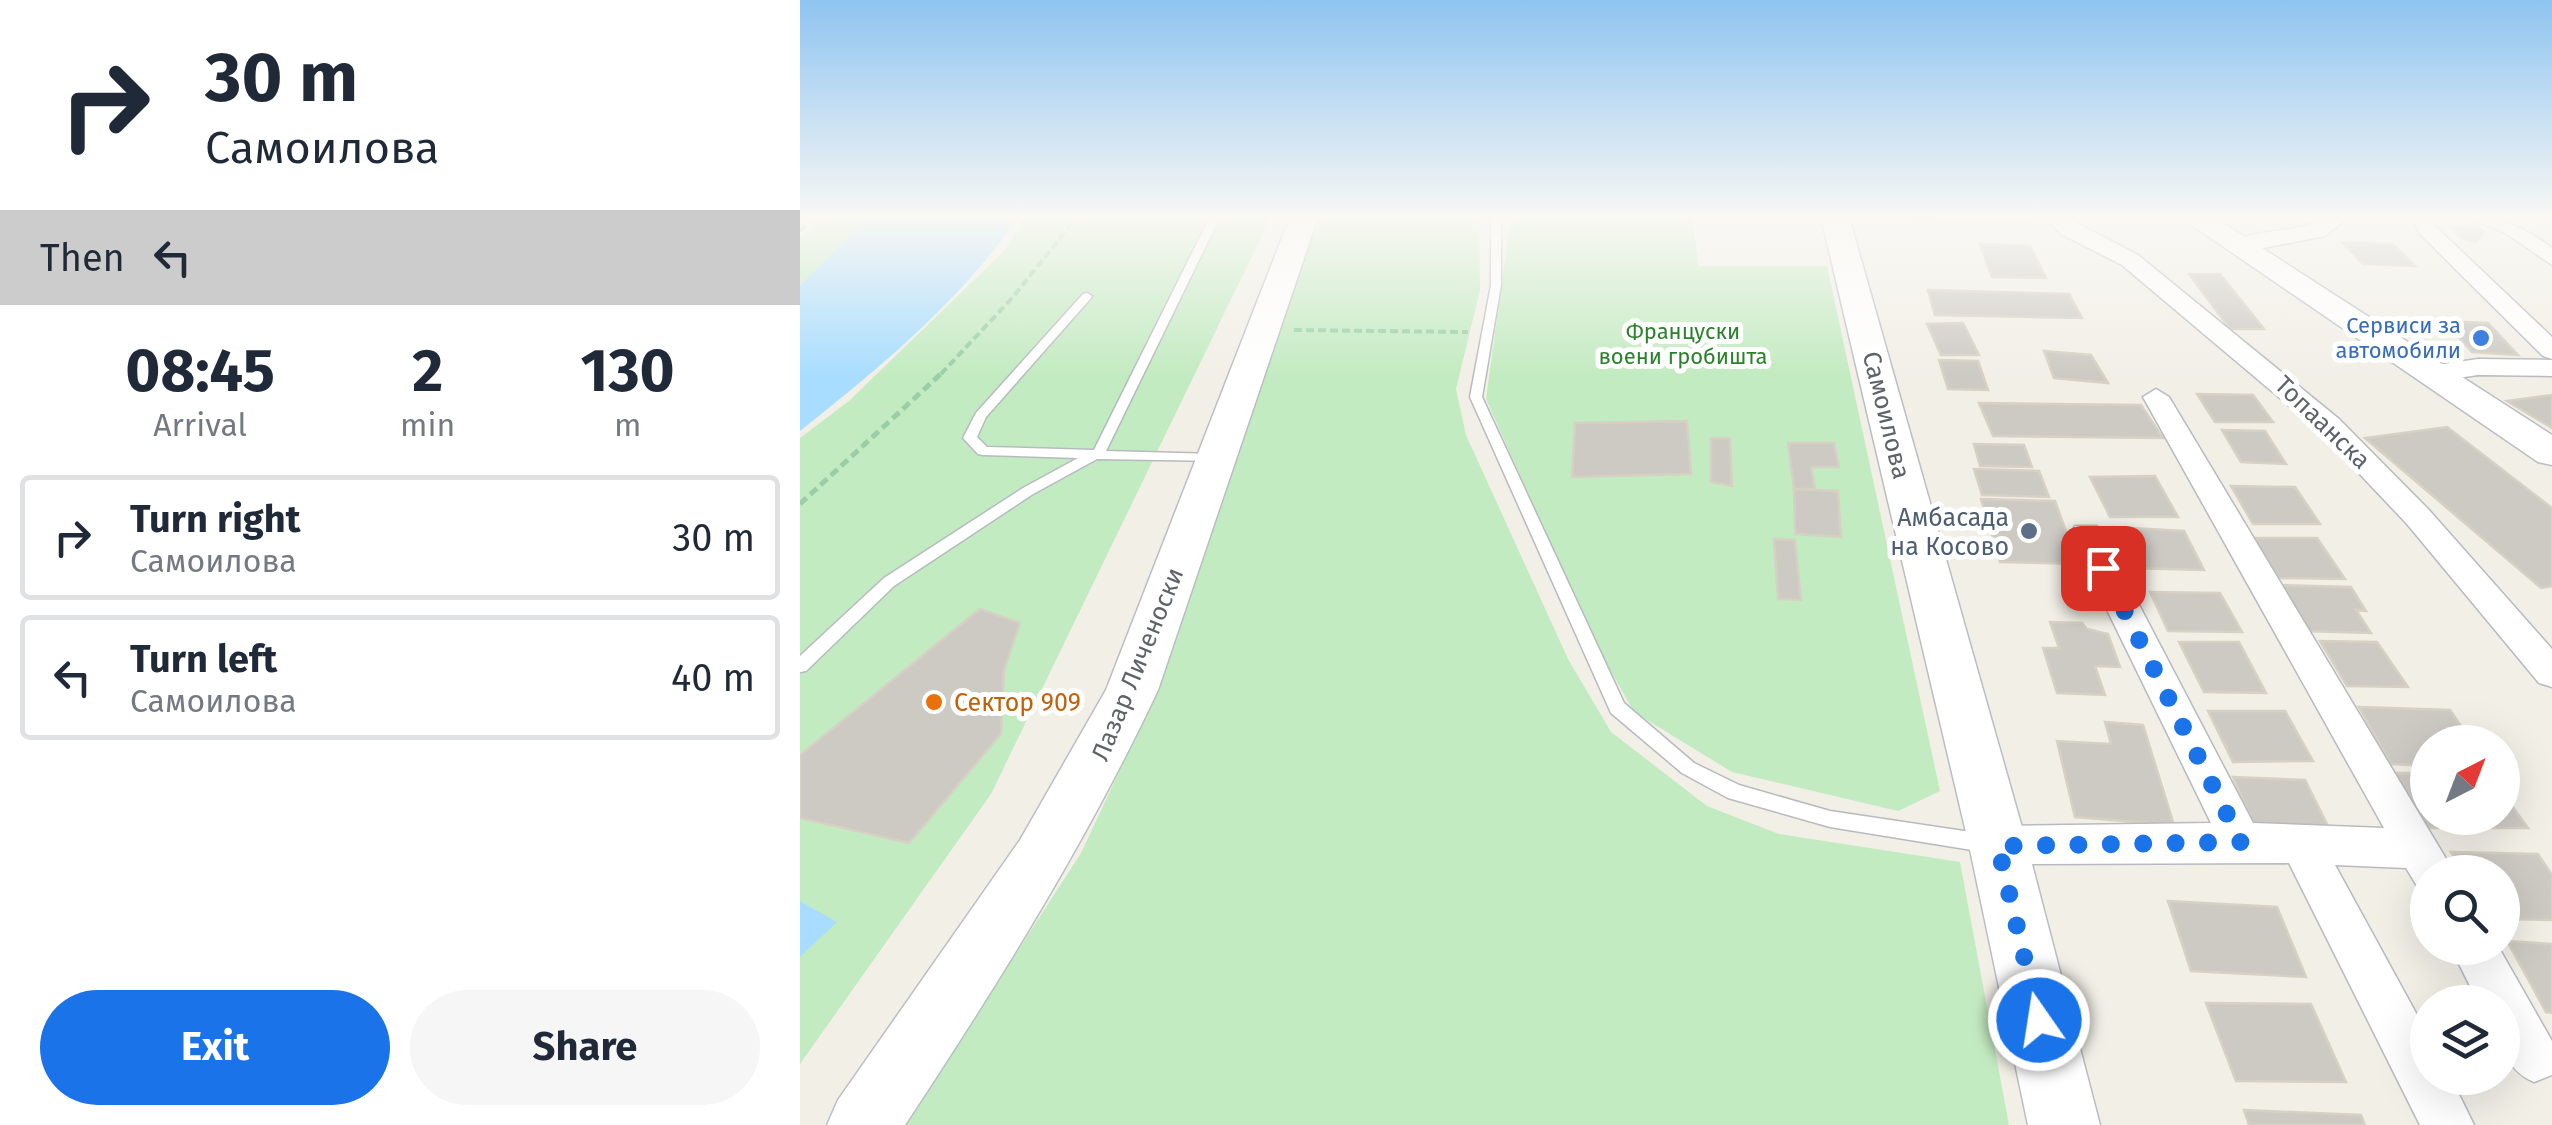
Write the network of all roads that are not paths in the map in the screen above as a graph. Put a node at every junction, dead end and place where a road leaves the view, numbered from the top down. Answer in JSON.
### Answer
{"nodes":[{"id":1,"x":1189,"y":270,"type":"edge"},
{"id":2,"x":1284,"y":270,"type":"edge"},
{"id":3,"x":1496,"y":270,"type":"edge"},
{"id":4,"x":1850,"y":270,"type":"edge"},
{"id":5,"x":2141,"y":270,"type":"edge"},
{"id":6,"x":2272,"y":270,"type":"edge"},
{"id":7,"x":2467,"y":270,"type":"edge"},
{"id":8,"x":1087,"y":296,"type":"dead end"},
{"id":9,"x":2552,"y":352,"type":"edge"},
{"id":10,"x":2552,"y":368,"type":"edge"},
{"id":11,"x":2430,"y":374,"type":"junction"},
{"id":12,"x":2156,"y":397,"type":"dead end"},
{"id":13,"x":1099,"y":452,"type":"junction"},
{"id":14,"x":2552,"y":454,"type":"edge"},
{"id":15,"x":1216,"y":458,"type":"junction"},
{"id":16,"x":2086,"y":534,"type":"dead end"},
{"id":17,"x":800,"y":666,"type":"edge"},
{"id":18,"x":2552,"y":674,"type":"edge"},
{"id":19,"x":2241,"y":842,"type":"junction"},
{"id":20,"x":1998,"y":846,"type":"junction"},
{"id":21,"x":2303,"y":847,"type":"junction"},
{"id":22,"x":2423,"y":855,"type":"edge"},
{"id":23,"x":2410,"y":859,"type":"edge"},
{"id":24,"x":2483,"y":965,"type":"edge"},
{"id":25,"x":2410,"y":1030,"type":"edge"},
{"id":26,"x":2530,"y":1055,"type":"edge"},
{"id":27,"x":2437,"y":1095,"type":"edge"},
{"id":28,"x":863,"y":1125,"type":"edge"},
{"id":29,"x":2064,"y":1125,"type":"edge"},
{"id":30,"x":2448,"y":1125,"type":"edge"}],
"edges":[{"from":1,"to":13,"type":"lane"},
{"from":2,"to":15,"type":"street","name":"Лазар Личеноски"},
{"from":3,"to":20,"type":"lane"},
{"from":4,"to":20,"type":"street","name":"Самоилова"},
{"from":5,"to":18,"type":"street","name":"Топаанска"},
{"from":6,"to":11,"type":"street"},
{"from":7,"to":9,"type":"street"},
{"from":8,"to":13,"type":"lane"},
{"from":10,"to":11,"type":"street"},
{"from":11,"to":14,"type":"street"},
{"from":12,"to":22,"type":"street"},
{"from":13,"to":15,"type":"lane"},
{"from":13,"to":17,"type":"lane"},
{"from":15,"to":28,"type":"street","name":"Лазар Личеноски"},
{"from":16,"to":19,"type":"street"},
{"from":19,"to":20,"type":"street"},
{"from":19,"to":21,"type":"street"},
{"from":20,"to":29,"type":"street","name":"Самоилова"},
{"from":21,"to":23,"type":"street"},
{"from":21,"to":25,"type":"street"},
{"from":24,"to":26,"type":"street"},
{"from":27,"to":30,"type":"street"}]}
